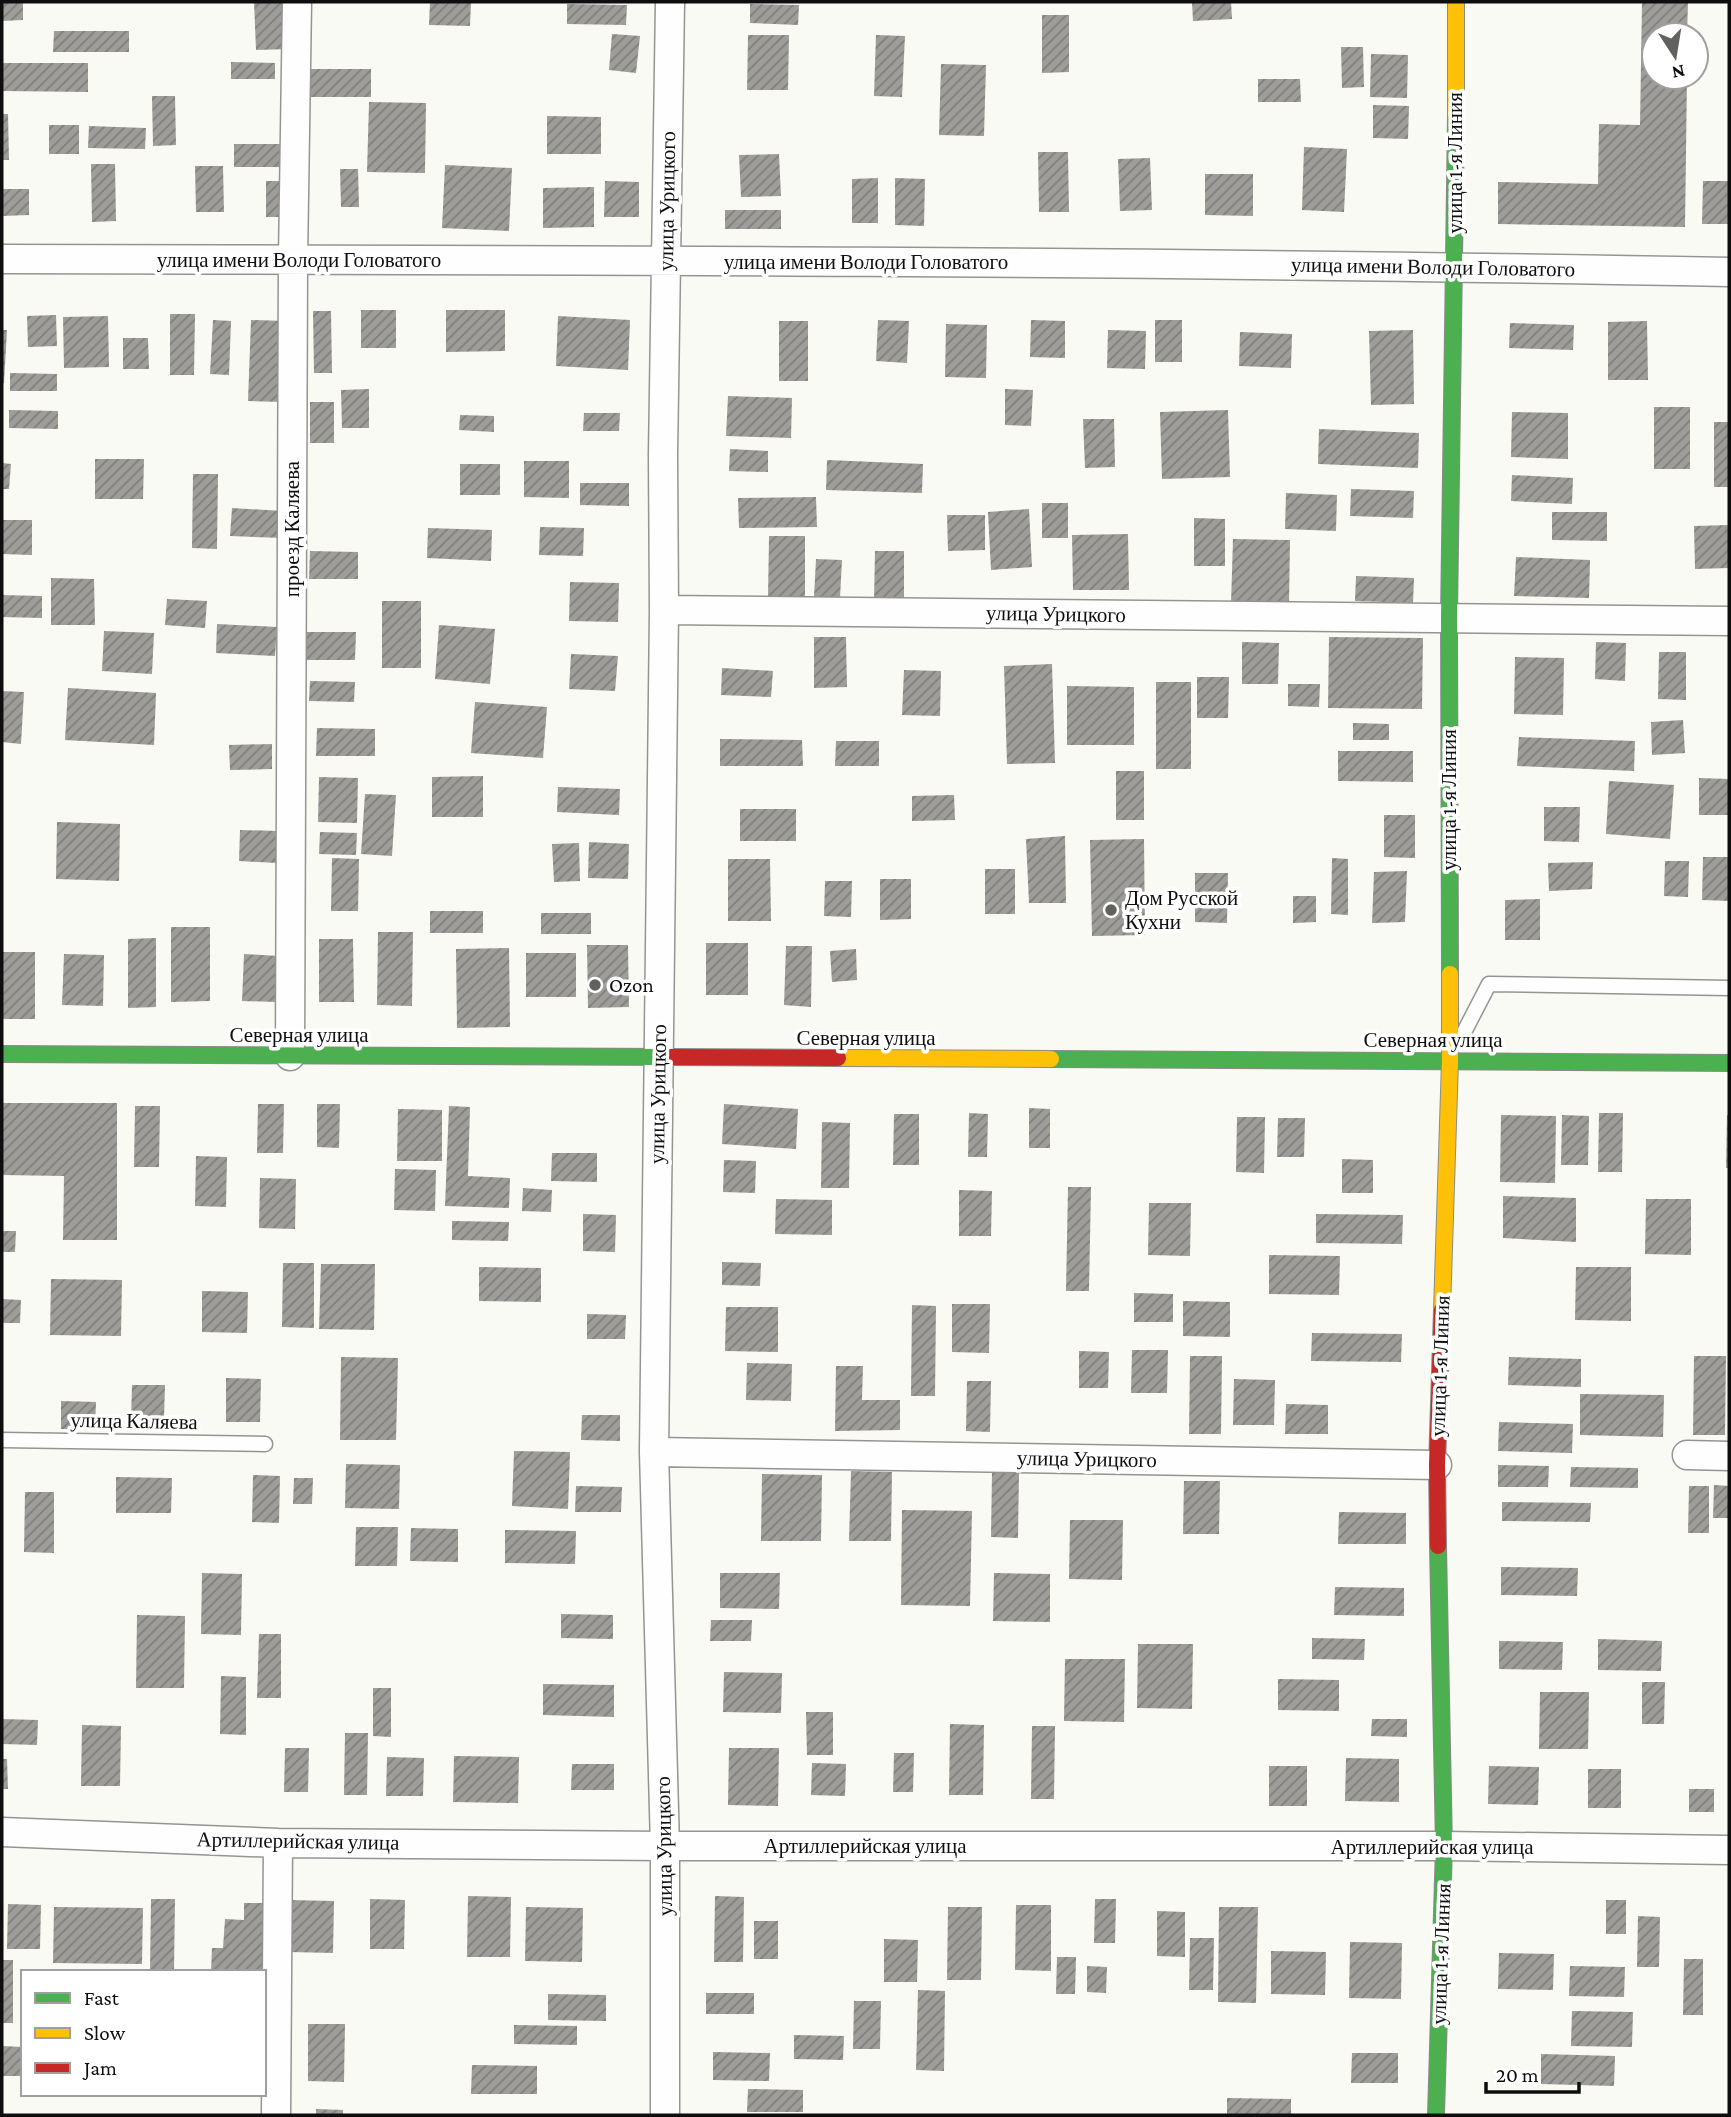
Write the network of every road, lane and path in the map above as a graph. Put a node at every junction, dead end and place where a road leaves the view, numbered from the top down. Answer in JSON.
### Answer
{"nodes":[{"id":1,"x":298,"y":2,"type":"edge"},
{"id":2,"x":670,"y":2,"type":"edge"},
{"id":3,"x":1456,"y":2,"type":"edge"},
{"id":4,"x":2,"y":259,"type":"edge"},
{"id":5,"x":293,"y":260,"type":"junction"},
{"id":6,"x":666,"y":260,"type":"junction"},
{"id":7,"x":1455,"y":267,"type":"junction"},
{"id":8,"x":1729,"y":272,"type":"edge"},
{"id":9,"x":664,"y":610,"type":"junction"},
{"id":10,"x":1448,"y":617,"type":"junction"},
{"id":11,"x":1729,"y":621,"type":"edge"},
{"id":12,"x":1729,"y":988,"type":"edge"},
{"id":13,"x":2,"y":1054,"type":"edge"},
{"id":14,"x":290,"y":1056,"type":"junction"},
{"id":15,"x":658,"y":1059,"type":"junction"},
{"id":16,"x":1450,"y":1061,"type":"junction"},
{"id":17,"x":1729,"y":1063,"type":"edge"},
{"id":18,"x":2,"y":1440,"type":"edge"},
{"id":19,"x":265,"y":1444,"type":"dead end"},
{"id":20,"x":654,"y":1452,"type":"junction"},
{"id":21,"x":1687,"y":1455,"type":"dead end"},
{"id":22,"x":1729,"y":1456,"type":"edge"},
{"id":23,"x":1437,"y":1465,"type":"junction"},
{"id":24,"x":2,"y":1832,"type":"edge"},
{"id":25,"x":278,"y":1843,"type":"junction"},
{"id":26,"x":665,"y":1846,"type":"junction"},
{"id":27,"x":1444,"y":1846,"type":"junction"},
{"id":28,"x":1729,"y":1850,"type":"edge"},
{"id":29,"x":276,"y":2115,"type":"edge"},
{"id":30,"x":665,"y":2115,"type":"edge"},
{"id":31,"x":1436,"y":2115,"type":"edge"}],
"edges":[{"from":1,"to":5,"type":"street","name":"проезд Каляева"},
{"from":2,"to":6,"type":"street","name":"улица Урицкого"},
{"from":3,"to":7,"type":"street","name":"улица 1-я Линия"},
{"from":4,"to":5,"type":"street","name":"улица имени Володи Головатого"},
{"from":5,"to":6,"type":"street","name":"улица имени Володи Головатого"},
{"from":5,"to":14,"type":"street","name":"проезд Каляева"},
{"from":6,"to":7,"type":"street","name":"улица имени Володи Головатого"},
{"from":6,"to":9,"type":"street","name":"улица Урицкого"},
{"from":7,"to":8,"type":"street","name":"улица имени Володи Головатого"},
{"from":7,"to":10,"type":"street","name":"улица 1-я Линия"},
{"from":9,"to":10,"type":"street","name":"улица Урицкого"},
{"from":9,"to":15,"type":"street","name":"улица Урицкого"},
{"from":10,"to":11,"type":"street"},
{"from":10,"to":16,"type":"street","name":"улица 1-я Линия"},
{"from":12,"to":16,"type":"lane"},
{"from":13,"to":14,"type":"street","name":"Северная улица"},
{"from":14,"to":15,"type":"street","name":"Северная улица"},
{"from":15,"to":16,"type":"street","name":"Северная улица"},
{"from":15,"to":20,"type":"street","name":"улица Урицкого"},
{"from":16,"to":17,"type":"street","name":"Северная улица"},
{"from":16,"to":23,"type":"street","name":"улица 1-я Линия"},
{"from":18,"to":19,"type":"lane","name":"улица Каляева"},
{"from":20,"to":23,"type":"street","name":"улица Урицкого"},
{"from":20,"to":26,"type":"street","name":"улица Урицкого"},
{"from":21,"to":22,"type":"street"},
{"from":23,"to":27,"type":"street","name":"улица 1-я Линия"},
{"from":24,"to":25,"type":"street","name":"Артиллерийская улица"},
{"from":25,"to":26,"type":"street","name":"Артиллерийская улица"},
{"from":25,"to":29,"type":"street"},
{"from":26,"to":27,"type":"street","name":"Артиллерийская улица"},
{"from":26,"to":30,"type":"street","name":"улица Урицкого"},
{"from":27,"to":28,"type":"street","name":"Артиллерийская улица"},
{"from":27,"to":31,"type":"street","name":"улица 1-я Линия"}]}
